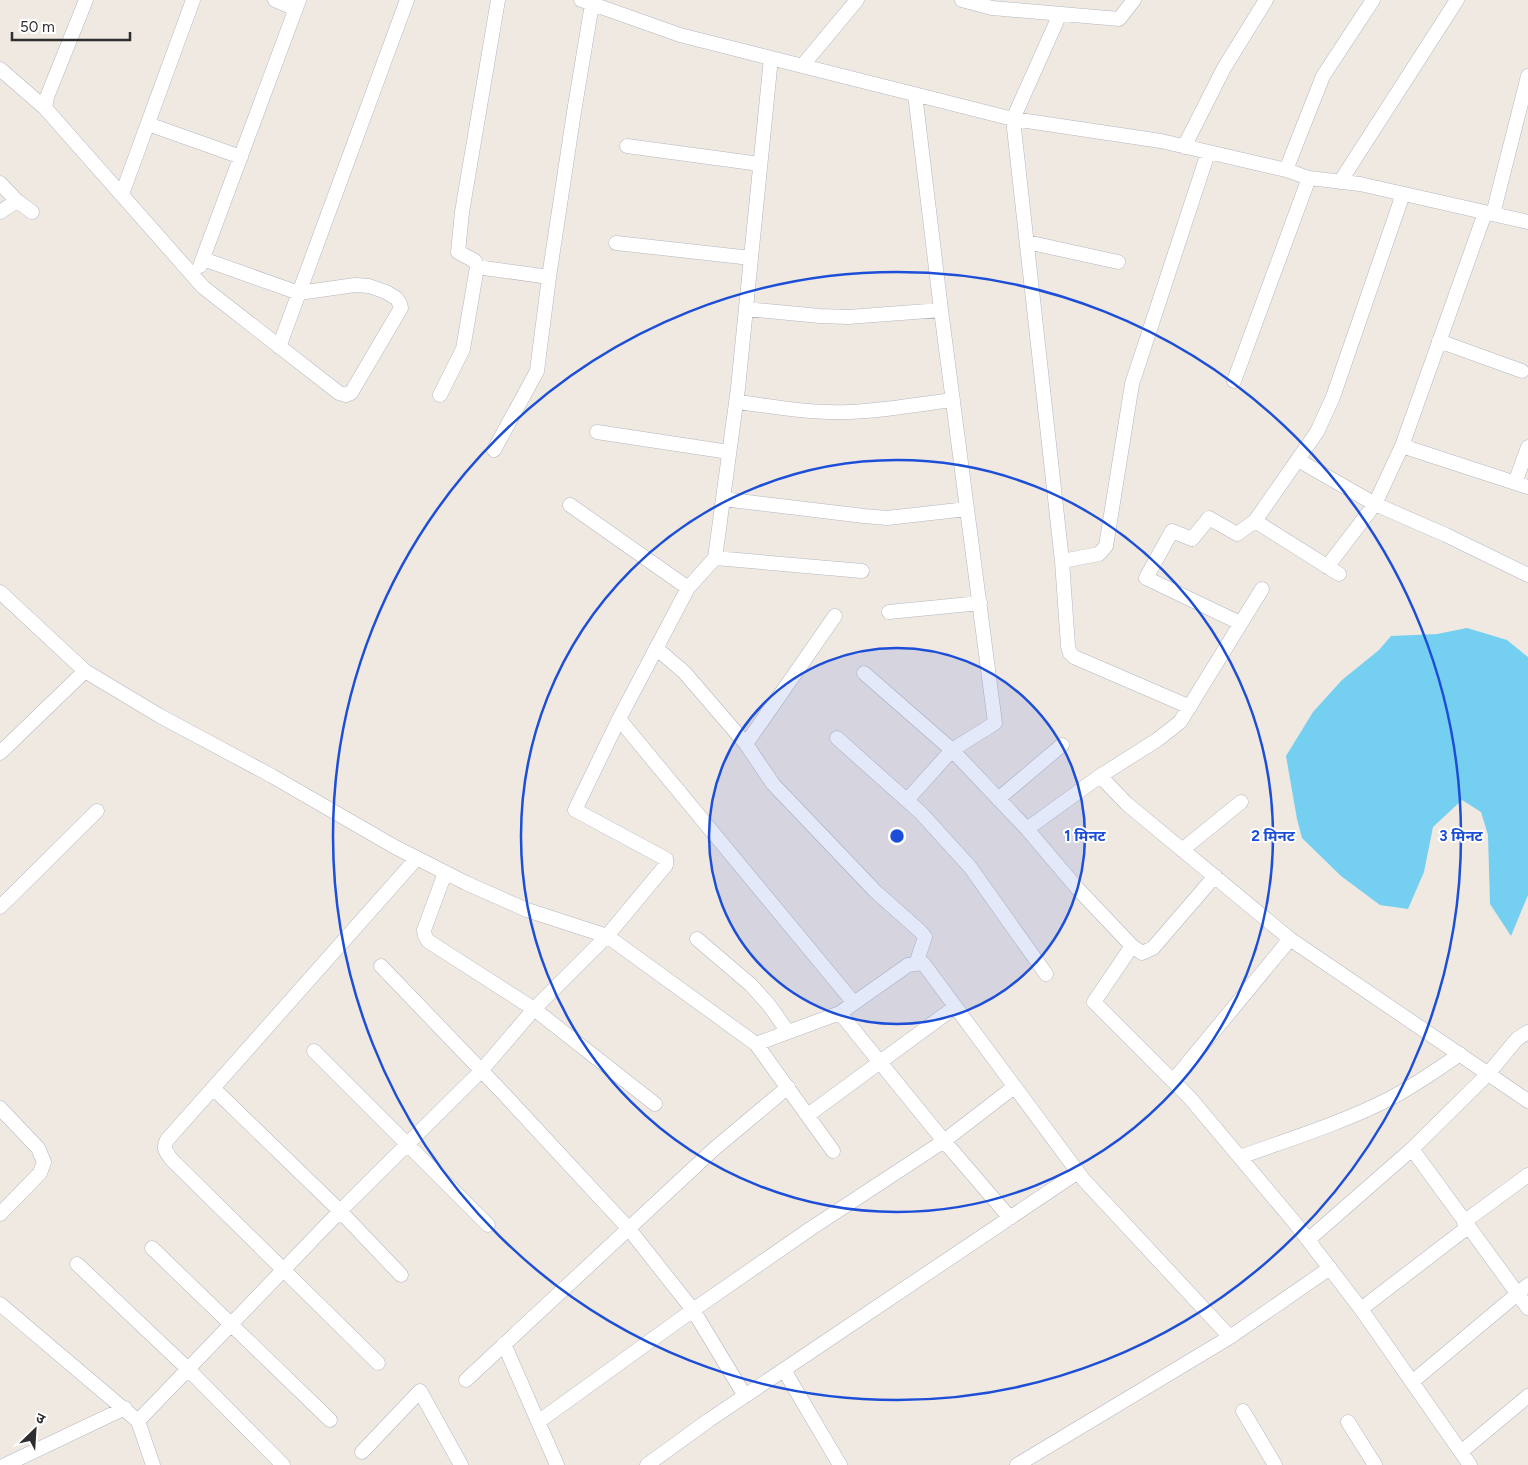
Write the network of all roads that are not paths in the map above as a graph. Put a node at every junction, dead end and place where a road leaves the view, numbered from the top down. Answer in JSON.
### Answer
{"nodes":[{"id":1,"x":86,"y":0,"type":"edge"},
{"id":2,"x":193,"y":0,"type":"edge"},
{"id":3,"x":274,"y":0,"type":"edge"},
{"id":4,"x":407,"y":0,"type":"edge"},
{"id":5,"x":498,"y":0,"type":"edge"},
{"id":6,"x":857,"y":0,"type":"edge"},
{"id":7,"x":962,"y":0,"type":"edge"},
{"id":8,"x":1134,"y":0,"type":"edge"},
{"id":9,"x":1266,"y":0,"type":"edge"},
{"id":10,"x":1373,"y":0,"type":"edge"},
{"id":11,"x":1457,"y":0,"type":"edge"},
{"id":12,"x":587,"y":2,"type":"edge"},
{"id":13,"x":298,"y":4,"type":"edge"},
{"id":14,"x":995,"y":4,"type":"edge"},
{"id":15,"x":1060,"y":14,"type":"junction"},
{"id":16,"x":772,"y":58,"type":"junction"},
{"id":17,"x":802,"y":66,"type":"junction"},
{"id":18,"x":0,"y":69,"type":"edge"},
{"id":19,"x":1528,"y":76,"type":"edge"},
{"id":20,"x":915,"y":94,"type":"junction"},
{"id":21,"x":45,"y":108,"type":"junction"},
{"id":22,"x":1013,"y":118,"type":"junction"},
{"id":23,"x":148,"y":124,"type":"junction"},
{"id":24,"x":627,"y":146,"type":"dead end"},
{"id":25,"x":1184,"y":147,"type":"junction"},
{"id":26,"x":1208,"y":153,"type":"junction"},
{"id":27,"x":241,"y":156,"type":"junction"},
{"id":28,"x":760,"y":164,"type":"junction"},
{"id":29,"x":1286,"y":170,"type":"junction"},
{"id":30,"x":1308,"y":178,"type":"junction"},
{"id":31,"x":1340,"y":182,"type":"junction"},
{"id":32,"x":0,"y":183,"type":"edge"},
{"id":33,"x":122,"y":194,"type":"junction"},
{"id":34,"x":1402,"y":194,"type":"junction"},
{"id":35,"x":17,"y":201,"type":"junction"},
{"id":36,"x":0,"y":212,"type":"edge"},
{"id":37,"x":32,"y":212,"type":"dead end"},
{"id":38,"x":1489,"y":213,"type":"junction"},
{"id":39,"x":1528,"y":222,"type":"edge"},
{"id":40,"x":1027,"y":242,"type":"junction"},
{"id":41,"x":616,"y":243,"type":"dead end"},
{"id":42,"x":751,"y":258,"type":"junction"},
{"id":43,"x":203,"y":259,"type":"junction"},
{"id":44,"x":1118,"y":262,"type":"dead end"},
{"id":45,"x":477,"y":267,"type":"junction"},
{"id":46,"x":549,"y":277,"type":"junction"},
{"id":47,"x":196,"y":279,"type":"junction"},
{"id":48,"x":299,"y":293,"type":"junction"},
{"id":49,"x":746,"y":309,"type":"junction"},
{"id":50,"x":941,"y":310,"type":"junction"},
{"id":51,"x":1439,"y":341,"type":"junction"},
{"id":52,"x":279,"y":347,"type":"junction"},
{"id":53,"x":1522,"y":371,"type":"dead end"},
{"id":54,"x":1234,"y":381,"type":"dead end"},
{"id":55,"x":440,"y":395,"type":"dead end"},
{"id":56,"x":953,"y":400,"type":"junction"},
{"id":57,"x":736,"y":402,"type":"junction"},
{"id":58,"x":597,"y":432,"type":"dead end"},
{"id":59,"x":1402,"y":446,"type":"junction"},
{"id":60,"x":1528,"y":447,"type":"edge"},
{"id":61,"x":494,"y":450,"type":"dead end"},
{"id":62,"x":729,"y":452,"type":"junction"},
{"id":63,"x":1298,"y":460,"type":"junction"},
{"id":64,"x":1521,"y":485,"type":"edge"},
{"id":65,"x":723,"y":499,"type":"junction"},
{"id":66,"x":1375,"y":504,"type":"junction"},
{"id":67,"x":570,"y":505,"type":"dead end"},
{"id":68,"x":967,"y":509,"type":"junction"},
{"id":69,"x":1255,"y":521,"type":"junction"},
{"id":70,"x":715,"y":558,"type":"junction"},
{"id":71,"x":1062,"y":561,"type":"junction"},
{"id":72,"x":862,"y":571,"type":"dead end"},
{"id":73,"x":1528,"y":575,"type":"edge"},
{"id":74,"x":688,"y":588,"type":"junction"},
{"id":75,"x":1262,"y":589,"type":"dead end"},
{"id":76,"x":1,"y":595,"type":"edge"},
{"id":77,"x":980,"y":603,"type":"junction"},
{"id":78,"x":889,"y":612,"type":"dead end"},
{"id":79,"x":835,"y":616,"type":"dead end"},
{"id":80,"x":1240,"y":623,"type":"junction"},
{"id":81,"x":656,"y":648,"type":"junction"},
{"id":82,"x":85,"y":671,"type":"junction"},
{"id":83,"x":864,"y":673,"type":"dead end"},
{"id":84,"x":1190,"y":707,"type":"junction"},
{"id":85,"x":619,"y":718,"type":"junction"},
{"id":86,"x":838,"y":738,"type":"dead end"},
{"id":87,"x":746,"y":744,"type":"junction"},
{"id":88,"x":1062,"y":745,"type":"dead end"},
{"id":89,"x":952,"y":750,"type":"junction"},
{"id":90,"x":0,"y":753,"type":"edge"},
{"id":91,"x":1100,"y":776,"type":"junction"},
{"id":92,"x":998,"y":799,"type":"junction"},
{"id":93,"x":907,"y":800,"type":"junction"},
{"id":94,"x":1241,"y":802,"type":"dead end"},
{"id":95,"x":97,"y":811,"type":"dead end"},
{"id":96,"x":1027,"y":829,"type":"junction"},
{"id":97,"x":1182,"y":850,"type":"junction"},
{"id":98,"x":417,"y":858,"type":"junction"},
{"id":99,"x":445,"y":873,"type":"junction"},
{"id":100,"x":1215,"y":876,"type":"junction"},
{"id":101,"x":0,"y":907,"type":"edge"},
{"id":102,"x":607,"y":936,"type":"junction"},
{"id":103,"x":697,"y":939,"type":"dead end"},
{"id":104,"x":1290,"y":939,"type":"junction"},
{"id":105,"x":1132,"y":946,"type":"junction"},
{"id":106,"x":916,"y":964,"type":"junction"},
{"id":107,"x":381,"y":966,"type":"dead end"},
{"id":108,"x":1046,"y":974,"type":"dead end"},
{"id":109,"x":854,"y":1003,"type":"junction"},
{"id":110,"x":955,"y":1007,"type":"junction"},
{"id":111,"x":534,"y":1009,"type":"junction"},
{"id":112,"x":840,"y":1013,"type":"junction"},
{"id":113,"x":788,"y":1032,"type":"junction"},
{"id":114,"x":1528,"y":1032,"type":"edge"},
{"id":115,"x":756,"y":1044,"type":"junction"},
{"id":116,"x":314,"y":1051,"type":"dead end"},
{"id":117,"x":1460,"y":1054,"type":"junction"},
{"id":118,"x":879,"y":1061,"type":"junction"},
{"id":119,"x":481,"y":1071,"type":"junction"},
{"id":120,"x":1488,"y":1074,"type":"junction"},
{"id":121,"x":1173,"y":1081,"type":"junction"},
{"id":122,"x":788,"y":1087,"type":"junction"},
{"id":123,"x":1014,"y":1087,"type":"junction"},
{"id":124,"x":213,"y":1088,"type":"junction"},
{"id":125,"x":1528,"y":1101,"type":"edge"},
{"id":126,"x":655,"y":1104,"type":"dead end"},
{"id":127,"x":0,"y":1108,"type":"edge"},
{"id":128,"x":808,"y":1115,"type":"junction"},
{"id":129,"x":944,"y":1141,"type":"junction"},
{"id":130,"x":408,"y":1144,"type":"junction"},
{"id":131,"x":1412,"y":1149,"type":"junction"},
{"id":132,"x":833,"y":1151,"type":"dead end"},
{"id":133,"x":1240,"y":1157,"type":"junction"},
{"id":134,"x":1078,"y":1172,"type":"junction"},
{"id":135,"x":1528,"y":1175,"type":"edge"},
{"id":136,"x":340,"y":1211,"type":"junction"},
{"id":137,"x":0,"y":1214,"type":"edge"},
{"id":138,"x":1010,"y":1218,"type":"junction"},
{"id":139,"x":488,"y":1225,"type":"dead end"},
{"id":140,"x":1466,"y":1225,"type":"junction"},
{"id":141,"x":629,"y":1229,"type":"junction"},
{"id":142,"x":1308,"y":1240,"type":"junction"},
{"id":143,"x":152,"y":1248,"type":"dead end"},
{"id":144,"x":77,"y":1264,"type":"dead end"},
{"id":145,"x":1330,"y":1268,"type":"junction"},
{"id":146,"x":284,"y":1270,"type":"junction"},
{"id":147,"x":401,"y":1275,"type":"dead end"},
{"id":148,"x":1522,"y":1289,"type":"edge"},
{"id":149,"x":0,"y":1304,"type":"edge"},
{"id":150,"x":1528,"y":1308,"type":"edge"},
{"id":151,"x":1361,"y":1309,"type":"junction"},
{"id":152,"x":693,"y":1310,"type":"junction"},
{"id":153,"x":232,"y":1324,"type":"junction"},
{"id":154,"x":1230,"y":1338,"type":"junction"},
{"id":155,"x":504,"y":1344,"type":"junction"},
{"id":156,"x":378,"y":1363,"type":"dead end"},
{"id":157,"x":188,"y":1369,"type":"junction"},
{"id":158,"x":784,"y":1370,"type":"junction"},
{"id":159,"x":466,"y":1380,"type":"dead end"},
{"id":160,"x":1412,"y":1382,"type":"junction"},
{"id":161,"x":745,"y":1396,"type":"junction"},
{"id":162,"x":1528,"y":1396,"type":"edge"},
{"id":163,"x":125,"y":1408,"type":"junction"},
{"id":164,"x":1243,"y":1411,"type":"dead end"},
{"id":165,"x":330,"y":1420,"type":"dead end"},
{"id":166,"x":138,"y":1421,"type":"junction"},
{"id":167,"x":538,"y":1422,"type":"junction"},
{"id":168,"x":1348,"y":1422,"type":"dead end"},
{"id":169,"x":362,"y":1452,"type":"dead end"},
{"id":170,"x":1461,"y":1452,"type":"junction"},
{"id":171,"x":5,"y":1465,"type":"edge"},
{"id":172,"x":153,"y":1465,"type":"edge"},
{"id":173,"x":283,"y":1465,"type":"edge"},
{"id":174,"x":461,"y":1465,"type":"edge"},
{"id":175,"x":557,"y":1465,"type":"edge"},
{"id":176,"x":647,"y":1465,"type":"edge"},
{"id":177,"x":840,"y":1465,"type":"edge"},
{"id":178,"x":1017,"y":1465,"type":"edge"},
{"id":179,"x":1275,"y":1465,"type":"edge"},
{"id":180,"x":1375,"y":1465,"type":"edge"},
{"id":181,"x":1470,"y":1465,"type":"edge"}],
"edges":[{"from":1,"to":21,"type":"street"},
{"from":2,"to":23,"type":"street"},
{"from":3,"to":13,"type":"street"},
{"from":4,"to":48,"type":"street"},
{"from":5,"to":45,"type":"street"},
{"from":6,"to":17,"type":"street"},
{"from":7,"to":14,"type":"street"},
{"from":8,"to":15,"type":"street"},
{"from":9,"to":25,"type":"street"},
{"from":10,"to":29,"type":"street"},
{"from":11,"to":31,"type":"street"},
{"from":12,"to":16,"type":"street"},
{"from":12,"to":46,"type":"street"},
{"from":13,"to":27,"type":"street"},
{"from":14,"to":15,"type":"street"},
{"from":15,"to":22,"type":"street"},
{"from":16,"to":17,"type":"street"},
{"from":16,"to":28,"type":"street"},
{"from":17,"to":20,"type":"street"},
{"from":18,"to":21,"type":"street"},
{"from":19,"to":38,"type":"street"},
{"from":20,"to":22,"type":"street"},
{"from":20,"to":50,"type":"street"},
{"from":21,"to":33,"type":"street"},
{"from":22,"to":25,"type":"street"},
{"from":22,"to":40,"type":"street"},
{"from":23,"to":27,"type":"street"},
{"from":23,"to":33,"type":"street"},
{"from":24,"to":28,"type":"street"},
{"from":25,"to":26,"type":"street"},
{"from":26,"to":29,"type":"street"},
{"from":26,"to":71,"type":"street"},
{"from":27,"to":43,"type":"street"},
{"from":28,"to":42,"type":"street"},
{"from":29,"to":30,"type":"street"},
{"from":30,"to":31,"type":"street"},
{"from":30,"to":54,"type":"street"},
{"from":31,"to":34,"type":"street"},
{"from":32,"to":35,"type":"street"},
{"from":33,"to":47,"type":"street"},
{"from":34,"to":38,"type":"street"},
{"from":34,"to":63,"type":"street"},
{"from":35,"to":36,"type":"street"},
{"from":35,"to":37,"type":"street"},
{"from":38,"to":39,"type":"street"},
{"from":38,"to":51,"type":"street"},
{"from":40,"to":44,"type":"street"},
{"from":40,"to":71,"type":"street"},
{"from":41,"to":42,"type":"street"},
{"from":42,"to":49,"type":"street"},
{"from":43,"to":47,"type":"street"},
{"from":43,"to":48,"type":"street"},
{"from":45,"to":46,"type":"street"},
{"from":45,"to":55,"type":"street"},
{"from":46,"to":61,"type":"street"},
{"from":47,"to":52,"type":"street"},
{"from":48,"to":52,"type":"street"},
{"from":48,"to":52,"type":"street"},
{"from":49,"to":50,"type":"street"},
{"from":49,"to":57,"type":"street"},
{"from":50,"to":56,"type":"street"},
{"from":51,"to":53,"type":"street"},
{"from":51,"to":59,"type":"street"},
{"from":56,"to":57,"type":"street"},
{"from":56,"to":68,"type":"street"},
{"from":57,"to":62,"type":"street"},
{"from":58,"to":62,"type":"street"},
{"from":59,"to":64,"type":"street"},
{"from":59,"to":66,"type":"street"},
{"from":60,"to":64,"type":"street"},
{"from":62,"to":65,"type":"street"},
{"from":63,"to":66,"type":"street"},
{"from":63,"to":69,"type":"street"},
{"from":65,"to":68,"type":"street"},
{"from":65,"to":70,"type":"street"},
{"from":66,"to":69,"type":"street"},
{"from":66,"to":73,"type":"street"},
{"from":67,"to":74,"type":"street"},
{"from":68,"to":77,"type":"street"},
{"from":69,"to":80,"type":"street"},
{"from":70,"to":72,"type":"street"},
{"from":70,"to":74,"type":"street"},
{"from":71,"to":84,"type":"street"},
{"from":74,"to":81,"type":"street"},
{"from":75,"to":80,"type":"street"},
{"from":76,"to":82,"type":"street"},
{"from":77,"to":78,"type":"street"},
{"from":77,"to":89,"type":"street"},
{"from":79,"to":87,"type":"street"},
{"from":80,"to":84,"type":"street"},
{"from":81,"to":85,"type":"street"},
{"from":81,"to":87,"type":"street"},
{"from":82,"to":90,"type":"street"},
{"from":82,"to":98,"type":"street"},
{"from":83,"to":89,"type":"street"},
{"from":84,"to":91,"type":"street"},
{"from":85,"to":102,"type":"street"},
{"from":85,"to":109,"type":"street"},
{"from":86,"to":93,"type":"street"},
{"from":87,"to":106,"type":"street"},
{"from":88,"to":92,"type":"street"},
{"from":89,"to":92,"type":"street"},
{"from":89,"to":93,"type":"street"},
{"from":91,"to":96,"type":"street"},
{"from":91,"to":97,"type":"street"},
{"from":92,"to":96,"type":"street"},
{"from":93,"to":108,"type":"street"},
{"from":94,"to":97,"type":"street"},
{"from":95,"to":101,"type":"street"},
{"from":96,"to":105,"type":"street"},
{"from":97,"to":100,"type":"street"},
{"from":98,"to":99,"type":"street"},
{"from":98,"to":124,"type":"street"},
{"from":99,"to":102,"type":"street"},
{"from":99,"to":111,"type":"street"},
{"from":100,"to":104,"type":"street"},
{"from":100,"to":105,"type":"street"},
{"from":102,"to":111,"type":"street"},
{"from":102,"to":115,"type":"street"},
{"from":103,"to":113,"type":"street"},
{"from":104,"to":117,"type":"street"},
{"from":104,"to":121,"type":"street"},
{"from":105,"to":121,"type":"street"},
{"from":106,"to":109,"type":"street"},
{"from":106,"to":110,"type":"street"},
{"from":107,"to":119,"type":"street"},
{"from":109,"to":112,"type":"street"},
{"from":110,"to":118,"type":"street"},
{"from":110,"to":123,"type":"street"},
{"from":111,"to":119,"type":"street"},
{"from":111,"to":126,"type":"street"},
{"from":112,"to":113,"type":"street"},
{"from":112,"to":118,"type":"street"},
{"from":113,"to":115,"type":"street"},
{"from":114,"to":120,"type":"street"},
{"from":115,"to":122,"type":"street"},
{"from":116,"to":130,"type":"street"},
{"from":117,"to":120,"type":"street"},
{"from":117,"to":133,"type":"street"},
{"from":118,"to":128,"type":"street"},
{"from":118,"to":129,"type":"street"},
{"from":119,"to":130,"type":"street"},
{"from":119,"to":141,"type":"street"},
{"from":120,"to":125,"type":"street"},
{"from":120,"to":131,"type":"street"},
{"from":121,"to":133,"type":"street"},
{"from":122,"to":128,"type":"street"},
{"from":122,"to":141,"type":"street"},
{"from":123,"to":129,"type":"street"},
{"from":123,"to":134,"type":"street"},
{"from":124,"to":136,"type":"street"},
{"from":124,"to":146,"type":"street"},
{"from":127,"to":137,"type":"street"},
{"from":128,"to":132,"type":"street"},
{"from":129,"to":138,"type":"street"},
{"from":129,"to":152,"type":"street"},
{"from":130,"to":136,"type":"street"},
{"from":130,"to":139,"type":"street"},
{"from":131,"to":140,"type":"street"},
{"from":131,"to":142,"type":"street"},
{"from":133,"to":142,"type":"street"},
{"from":134,"to":138,"type":"street"},
{"from":134,"to":154,"type":"street"},
{"from":135,"to":140,"type":"street"},
{"from":136,"to":146,"type":"street"},
{"from":136,"to":147,"type":"street"},
{"from":138,"to":158,"type":"street"},
{"from":140,"to":148,"type":"street"},
{"from":140,"to":151,"type":"street"},
{"from":141,"to":152,"type":"street"},
{"from":141,"to":155,"type":"street"},
{"from":142,"to":145,"type":"street"},
{"from":143,"to":153,"type":"street"},
{"from":144,"to":157,"type":"street"},
{"from":145,"to":151,"type":"street"},
{"from":145,"to":154,"type":"street"},
{"from":146,"to":153,"type":"street"},
{"from":146,"to":156,"type":"street"},
{"from":148,"to":150,"type":"street"},
{"from":148,"to":160,"type":"street"},
{"from":149,"to":163,"type":"street"},
{"from":151,"to":160,"type":"street"},
{"from":152,"to":161,"type":"street"},
{"from":152,"to":167,"type":"street"},
{"from":153,"to":157,"type":"street"},
{"from":153,"to":165,"type":"street"},
{"from":154,"to":178,"type":"street"},
{"from":155,"to":159,"type":"street"},
{"from":155,"to":167,"type":"street"},
{"from":157,"to":166,"type":"street"},
{"from":157,"to":173,"type":"street"},
{"from":158,"to":161,"type":"street"},
{"from":158,"to":177,"type":"street"},
{"from":160,"to":170,"type":"street"},
{"from":161,"to":176,"type":"street"},
{"from":162,"to":170,"type":"street"},
{"from":163,"to":166,"type":"street"},
{"from":163,"to":171,"type":"street"},
{"from":164,"to":179,"type":"street"},
{"from":166,"to":172,"type":"street"},
{"from":167,"to":175,"type":"street"},
{"from":168,"to":180,"type":"street"},
{"from":169,"to":174,"type":"street"},
{"from":170,"to":181,"type":"street"}]}
